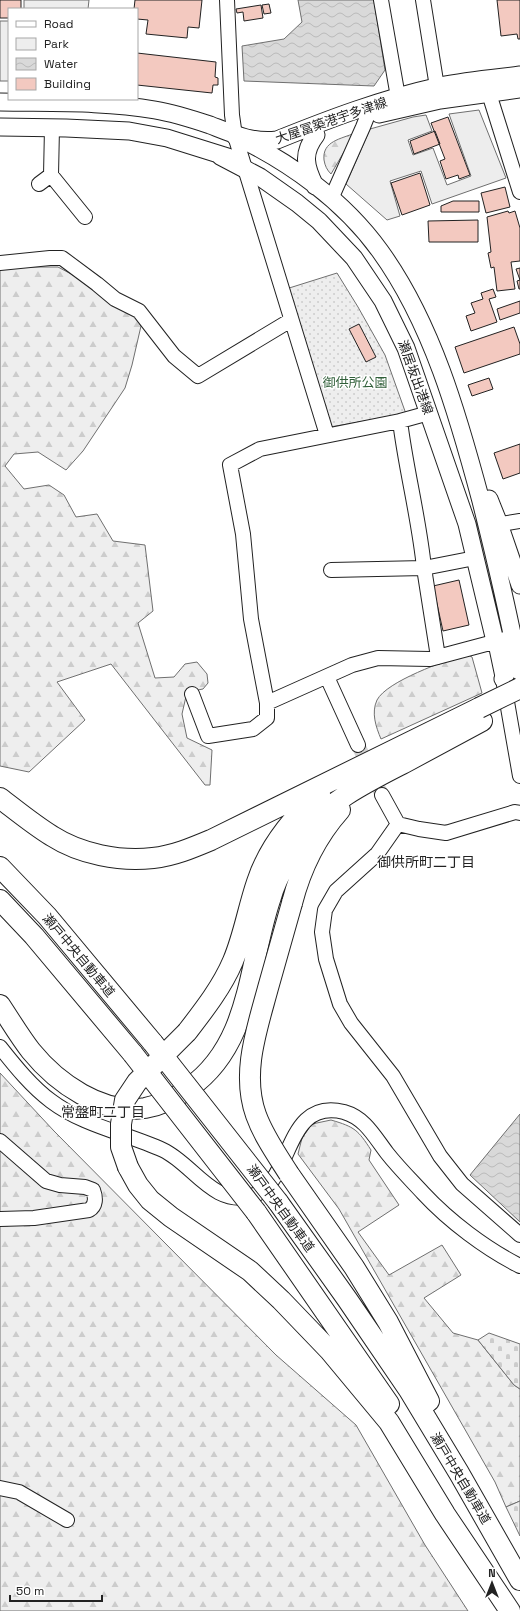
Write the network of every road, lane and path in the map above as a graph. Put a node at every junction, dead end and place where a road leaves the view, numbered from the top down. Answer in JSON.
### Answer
{"nodes":[{"id":1,"x":226,"y":0,"type":"edge"},
{"id":2,"x":381,"y":0,"type":"edge"},
{"id":3,"x":423,"y":0,"type":"edge"},
{"id":4,"x":520,"y":75,"type":"edge"},
{"id":5,"x":437,"y":86,"type":"junction"},
{"id":6,"x":486,"y":87,"type":"junction"},
{"id":7,"x":520,"y":89,"type":"edge"},
{"id":8,"x":398,"y":97,"type":"junction"},
{"id":9,"x":0,"y":102,"type":"edge"},
{"id":10,"x":367,"y":112,"type":"junction"},
{"id":11,"x":0,"y":127,"type":"edge"},
{"id":12,"x":52,"y":128,"type":"junction"},
{"id":13,"x":292,"y":134,"type":"junction"},
{"id":14,"x":316,"y":135,"type":"junction"},
{"id":15,"x":235,"y":136,"type":"junction"},
{"id":16,"x":275,"y":154,"type":"junction"},
{"id":17,"x":243,"y":163,"type":"junction"},
{"id":18,"x":315,"y":186,"type":"junction"},
{"id":19,"x":520,"y":192,"type":"edge"},
{"id":20,"x":331,"y":198,"type":"junction"},
{"id":21,"x":297,"y":203,"type":"junction"},
{"id":22,"x":85,"y":217,"type":"dead end"},
{"id":23,"x":0,"y":264,"type":"edge"},
{"id":24,"x":291,"y":320,"type":"junction"},
{"id":25,"x":429,"y":413,"type":"junction"},
{"id":26,"x":400,"y":421,"type":"junction"},
{"id":27,"x":327,"y":435,"type":"junction"},
{"id":28,"x":520,"y":521,"type":"edge"},
{"id":29,"x":493,"y":525,"type":"junction"},
{"id":30,"x":475,"y":558,"type":"junction"},
{"id":31,"x":424,"y":568,"type":"junction"},
{"id":32,"x":331,"y":570,"type":"dead end"},
{"id":33,"x":520,"y":585,"type":"edge"},
{"id":34,"x":513,"y":637,"type":"junction"},
{"id":35,"x":495,"y":642,"type":"junction"},
{"id":36,"x":438,"y":657,"type":"junction"},
{"id":37,"x":519,"y":663,"type":"edge"},
{"id":38,"x":327,"y":677,"type":"junction"},
{"id":39,"x":512,"y":683,"type":"edge"},
{"id":40,"x":192,"y":694,"type":"dead end"},
{"id":41,"x":267,"y":703,"type":"junction"},
{"id":42,"x":520,"y":703,"type":"edge"},
{"id":43,"x":480,"y":715,"type":"junction"},
{"id":44,"x":358,"y":745,"type":"tunnel mouth"},
{"id":45,"x":339,"y":776,"type":"junction"},
{"id":46,"x":520,"y":776,"type":"edge"},
{"id":47,"x":362,"y":784,"type":"junction"},
{"id":48,"x":382,"y":795,"type":"tunnel mouth"},
{"id":49,"x":0,"y":798,"type":"edge"},
{"id":50,"x":520,"y":813,"type":"edge"},
{"id":51,"x":398,"y":824,"type":"junction"},
{"id":52,"x":0,"y":867,"type":"edge"},
{"id":53,"x":0,"y":900,"type":"edge"},
{"id":54,"x":0,"y":1005,"type":"edge"},
{"id":55,"x":0,"y":1047,"type":"edge"},
{"id":56,"x":0,"y":1140,"type":"edge"},
{"id":57,"x":0,"y":1219,"type":"edge"},
{"id":58,"x":520,"y":1235,"type":"edge"},
{"id":59,"x":520,"y":1266,"type":"edge"},
{"id":60,"x":459,"y":1473,"type":"junction"},
{"id":61,"x":0,"y":1488,"type":"edge"},
{"id":62,"x":67,"y":1520,"type":"dead end"},
{"id":63,"x":520,"y":1580,"type":"edge"},
{"id":64,"x":510,"y":1611,"type":"edge"}],
"edges":[{"from":1,"to":15,"type":"street"},
{"from":2,"to":8,"type":"street"},
{"from":3,"to":5,"type":"street"},
{"from":4,"to":6,"type":"main road","name":"大屋冨築港宇多津線"},
{"from":5,"to":6,"type":"main road","name":"大屋冨築港宇多津線"},
{"from":5,"to":8,"type":"main road","name":"大屋冨築港宇多津線"},
{"from":6,"to":7,"type":"main road","name":"大屋冨築港宇多津線"},
{"from":6,"to":10,"type":"main road","name":"大屋冨築港宇多津線"},
{"from":6,"to":19,"type":"street"},
{"from":8,"to":10,"type":"main road","name":"大屋冨築港宇多津線"},
{"from":9,"to":15,"type":"main road","name":"大屋冨築港宇多津線"},
{"from":10,"to":13,"type":"main road","name":"大屋冨築港宇多津線"},
{"from":10,"to":14,"type":"main road","name":"大屋冨築港宇多津線"},
{"from":10,"to":20,"type":"street"},
{"from":11,"to":12,"type":"main road"},
{"from":12,"to":17,"type":"main road","name":"瀬居坂出港線"},
{"from":12,"to":22,"type":"street"},
{"from":13,"to":15,"type":"main road","name":"大屋冨築港宇多津線"},
{"from":13,"to":16,"type":"main road"},
{"from":14,"to":16,"type":"main road","name":"大屋冨築港宇多津線"},
{"from":14,"to":18,"type":"main road"},
{"from":15,"to":16,"type":"main road","name":"瀬居坂出港線"},
{"from":15,"to":17,"type":"street"},
{"from":16,"to":17,"type":"main road","name":"大屋冨築港宇多津線"},
{"from":16,"to":18,"type":"main road","name":"瀬居坂出港線"},
{"from":16,"to":21,"type":"main road"},
{"from":17,"to":21,"type":"main road","name":"瀬居坂出港線"},
{"from":17,"to":24,"type":"street"},
{"from":18,"to":20,"type":"main road","name":"瀬居坂出港線"},
{"from":20,"to":29,"type":"main road","name":"瀬居坂出港線"},
{"from":21,"to":25,"type":"main road","name":"瀬居坂出港線"},
{"from":23,"to":24,"type":"street"},
{"from":24,"to":27,"type":"street"},
{"from":25,"to":26,"type":"street"},
{"from":25,"to":30,"type":"main road","name":"瀬居坂出港線"},
{"from":26,"to":27,"type":"street"},
{"from":26,"to":31,"type":"street"},
{"from":27,"to":41,"type":"street"},
{"from":28,"to":29,"type":"street"},
{"from":29,"to":33,"type":"main road","name":"瀬居坂出港線"},
{"from":29,"to":34,"type":"main road","name":"瀬居坂出港線"},
{"from":30,"to":31,"type":"street"},
{"from":30,"to":35,"type":"main road","name":"瀬居坂出港線"},
{"from":31,"to":32,"type":"street"},
{"from":31,"to":36,"type":"street"},
{"from":34,"to":35,"type":"street"},
{"from":34,"to":37,"type":"main road","name":"瀬居坂出港線"},
{"from":35,"to":36,"type":"street"},
{"from":35,"to":37,"type":"main road"},
{"from":35,"to":39,"type":"street"},
{"from":36,"to":38,"type":"street"},
{"from":37,"to":39,"type":"main road"},
{"from":38,"to":41,"type":"street"},
{"from":38,"to":44,"type":"street"},
{"from":39,"to":43,"type":"highway","bridge":true},
{"from":39,"to":46,"type":"street"},
{"from":40,"to":41,"type":"street"},
{"from":42,"to":43,"type":"highway"},
{"from":43,"to":45,"type":"highway"},
{"from":43,"to":47,"type":"highway"},
{"from":45,"to":49,"type":"highway"},
{"from":45,"to":64,"type":"highway","bridge":true},
{"from":47,"to":54,"type":"highway"},
{"from":47,"to":60,"type":"highway","bridge":true},
{"from":48,"to":51,"type":"street"},
{"from":50,"to":51,"type":"street"},
{"from":51,"to":58,"type":"street"},
{"from":52,"to":60,"type":"highway","name":"瀬戸中央自動車道","bridge":true},
{"from":53,"to":64,"type":"highway","name":"瀬戸中央自動車道","bridge":true},
{"from":55,"to":59,"type":"street"},
{"from":56,"to":57,"type":"street"},
{"from":60,"to":63,"type":"highway","name":"瀬戸中央自動車道"},
{"from":61,"to":62,"type":"street"}]}
